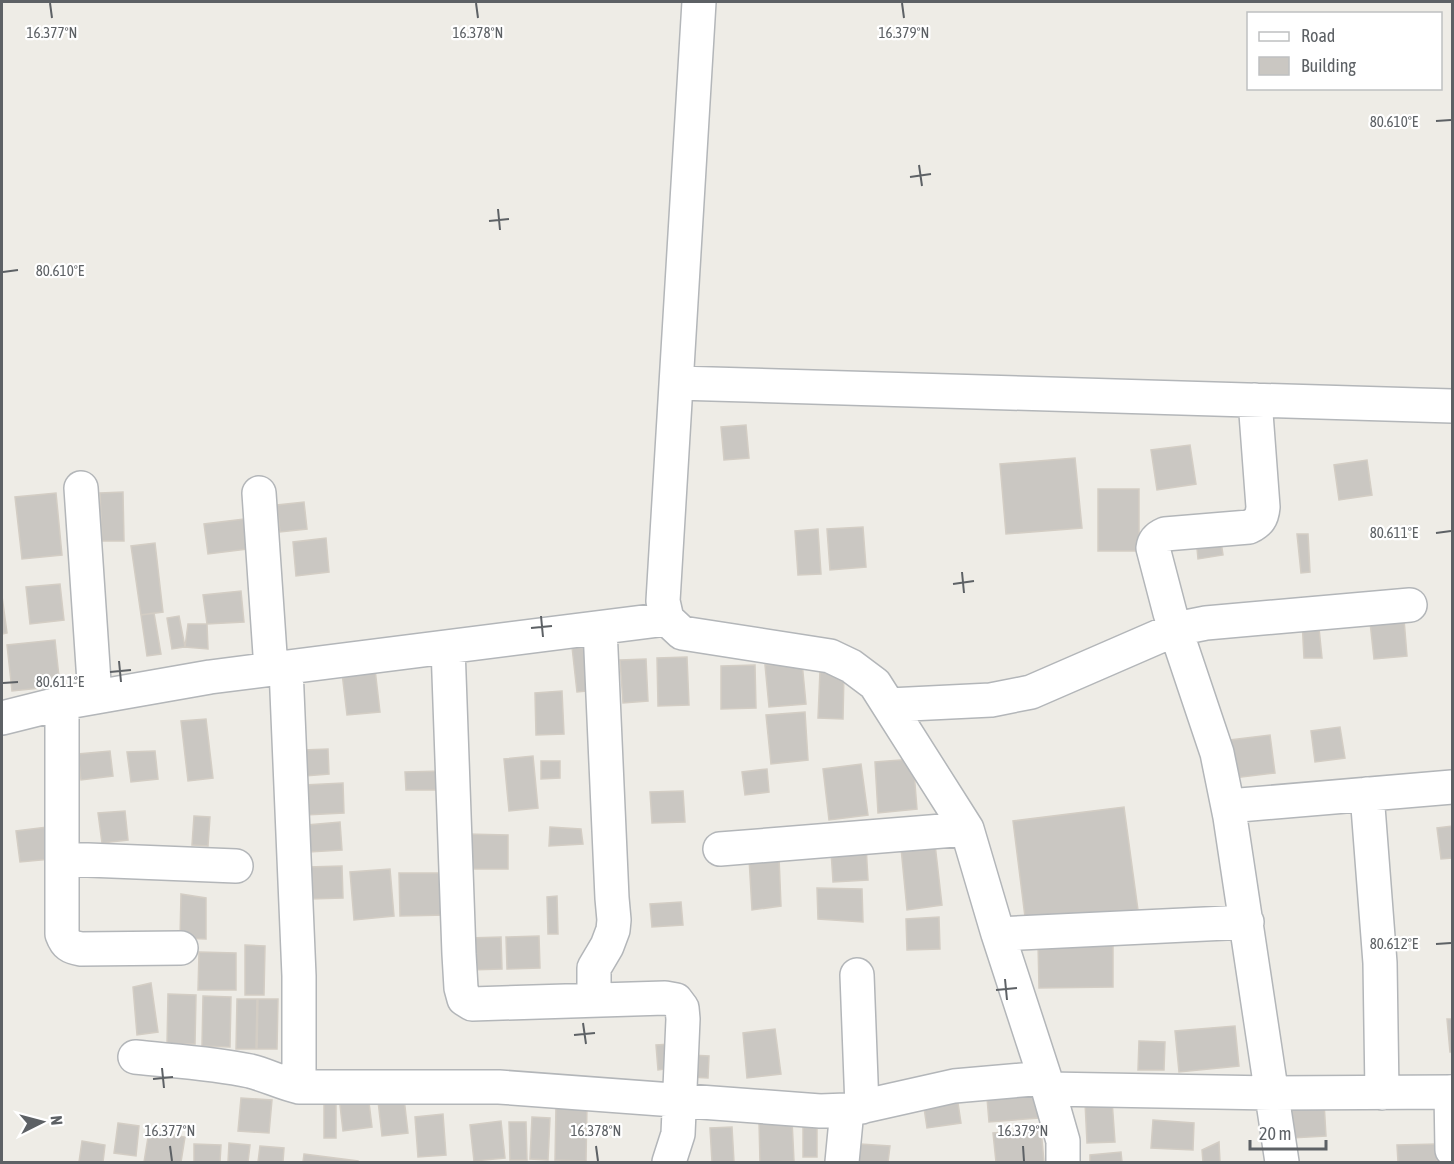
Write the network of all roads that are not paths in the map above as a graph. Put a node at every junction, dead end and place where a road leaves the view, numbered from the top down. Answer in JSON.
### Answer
{"nodes":[{"id":1,"x":699,"y":2,"type":"edge"},
{"id":2,"x":677,"y":383,"type":"junction"},
{"id":3,"x":1255,"y":400,"type":"junction"},
{"id":4,"x":1452,"y":406,"type":"edge"},
{"id":5,"x":81,"y":488,"type":"dead end"},
{"id":6,"x":259,"y":493,"type":"dead end"},
{"id":7,"x":1410,"y":605,"type":"dead end"},
{"id":8,"x":667,"y":619,"type":"junction"},
{"id":9,"x":600,"y":628,"type":"junction"},
{"id":10,"x":1176,"y":629,"type":"junction"},
{"id":11,"x":448,"y":647,"type":"junction"},
{"id":12,"x":278,"y":668,"type":"junction"},
{"id":13,"x":95,"y":697,"type":"junction"},
{"id":14,"x":62,"y":703,"type":"junction"},
{"id":15,"x":889,"y":705,"type":"junction"},
{"id":16,"x":2,"y":718,"type":"edge"},
{"id":17,"x":1452,"y":787,"type":"edge"},
{"id":18,"x":1367,"y":794,"type":"junction"},
{"id":19,"x":1228,"y":806,"type":"junction"},
{"id":20,"x":967,"y":829,"type":"junction"},
{"id":21,"x":720,"y":849,"type":"dead end"},
{"id":22,"x":63,"y":859,"type":"junction"},
{"id":23,"x":236,"y":866,"type":"dead end"},
{"id":24,"x":1247,"y":922,"type":"junction"},
{"id":25,"x":998,"y":934,"type":"junction"},
{"id":26,"x":180,"y":948,"type":"dead end"},
{"id":27,"x":857,"y":975,"type":"dead end"},
{"id":28,"x":594,"y":1000,"type":"junction"},
{"id":29,"x":135,"y":1057,"type":"dead end"},
{"id":30,"x":1046,"y":1084,"type":"junction"},
{"id":31,"x":299,"y":1087,"type":"junction"},
{"id":32,"x":1452,"y":1092,"type":"edge"},
{"id":33,"x":1272,"y":1093,"type":"junction"},
{"id":34,"x":1382,"y":1093,"type":"junction"},
{"id":35,"x":679,"y":1102,"type":"junction"},
{"id":36,"x":854,"y":1108,"type":"junction"},
{"id":37,"x":1452,"y":1150,"type":"edge"},
{"id":38,"x":669,"y":1162,"type":"edge"},
{"id":39,"x":842,"y":1162,"type":"edge"},
{"id":40,"x":1063,"y":1162,"type":"edge"},
{"id":41,"x":1282,"y":1162,"type":"edge"}],
"edges":[{"from":1,"to":2,"type":"street"},
{"from":2,"to":3,"type":"street"},
{"from":2,"to":8,"type":"street"},
{"from":3,"to":4,"type":"street"},
{"from":3,"to":10,"type":"street"},
{"from":5,"to":13,"type":"street"},
{"from":6,"to":12,"type":"street"},
{"from":7,"to":10,"type":"street"},
{"from":8,"to":9,"type":"street"},
{"from":8,"to":15,"type":"street"},
{"from":9,"to":11,"type":"street"},
{"from":9,"to":28,"type":"street"},
{"from":10,"to":15,"type":"street"},
{"from":10,"to":19,"type":"street"},
{"from":11,"to":12,"type":"street"},
{"from":11,"to":28,"type":"street"},
{"from":12,"to":13,"type":"street"},
{"from":12,"to":31,"type":"street"},
{"from":13,"to":14,"type":"street"},
{"from":14,"to":16,"type":"street"},
{"from":14,"to":22,"type":"street"},
{"from":15,"to":20,"type":"street"},
{"from":17,"to":18,"type":"street"},
{"from":18,"to":19,"type":"street"},
{"from":18,"to":34,"type":"street"},
{"from":19,"to":24,"type":"street"},
{"from":20,"to":21,"type":"street"},
{"from":20,"to":25,"type":"street"},
{"from":22,"to":23,"type":"street"},
{"from":22,"to":26,"type":"street"},
{"from":24,"to":25,"type":"street"},
{"from":24,"to":33,"type":"street"},
{"from":25,"to":30,"type":"street"},
{"from":27,"to":36,"type":"street"},
{"from":28,"to":35,"type":"street"},
{"from":29,"to":31,"type":"street"},
{"from":30,"to":33,"type":"street"},
{"from":30,"to":36,"type":"street"},
{"from":30,"to":40,"type":"street"},
{"from":31,"to":35,"type":"street"},
{"from":32,"to":34,"type":"street"},
{"from":32,"to":37,"type":"street"},
{"from":33,"to":34,"type":"street"},
{"from":33,"to":41,"type":"street"},
{"from":35,"to":36,"type":"street"},
{"from":35,"to":38,"type":"street"},
{"from":36,"to":39,"type":"street"}]}
